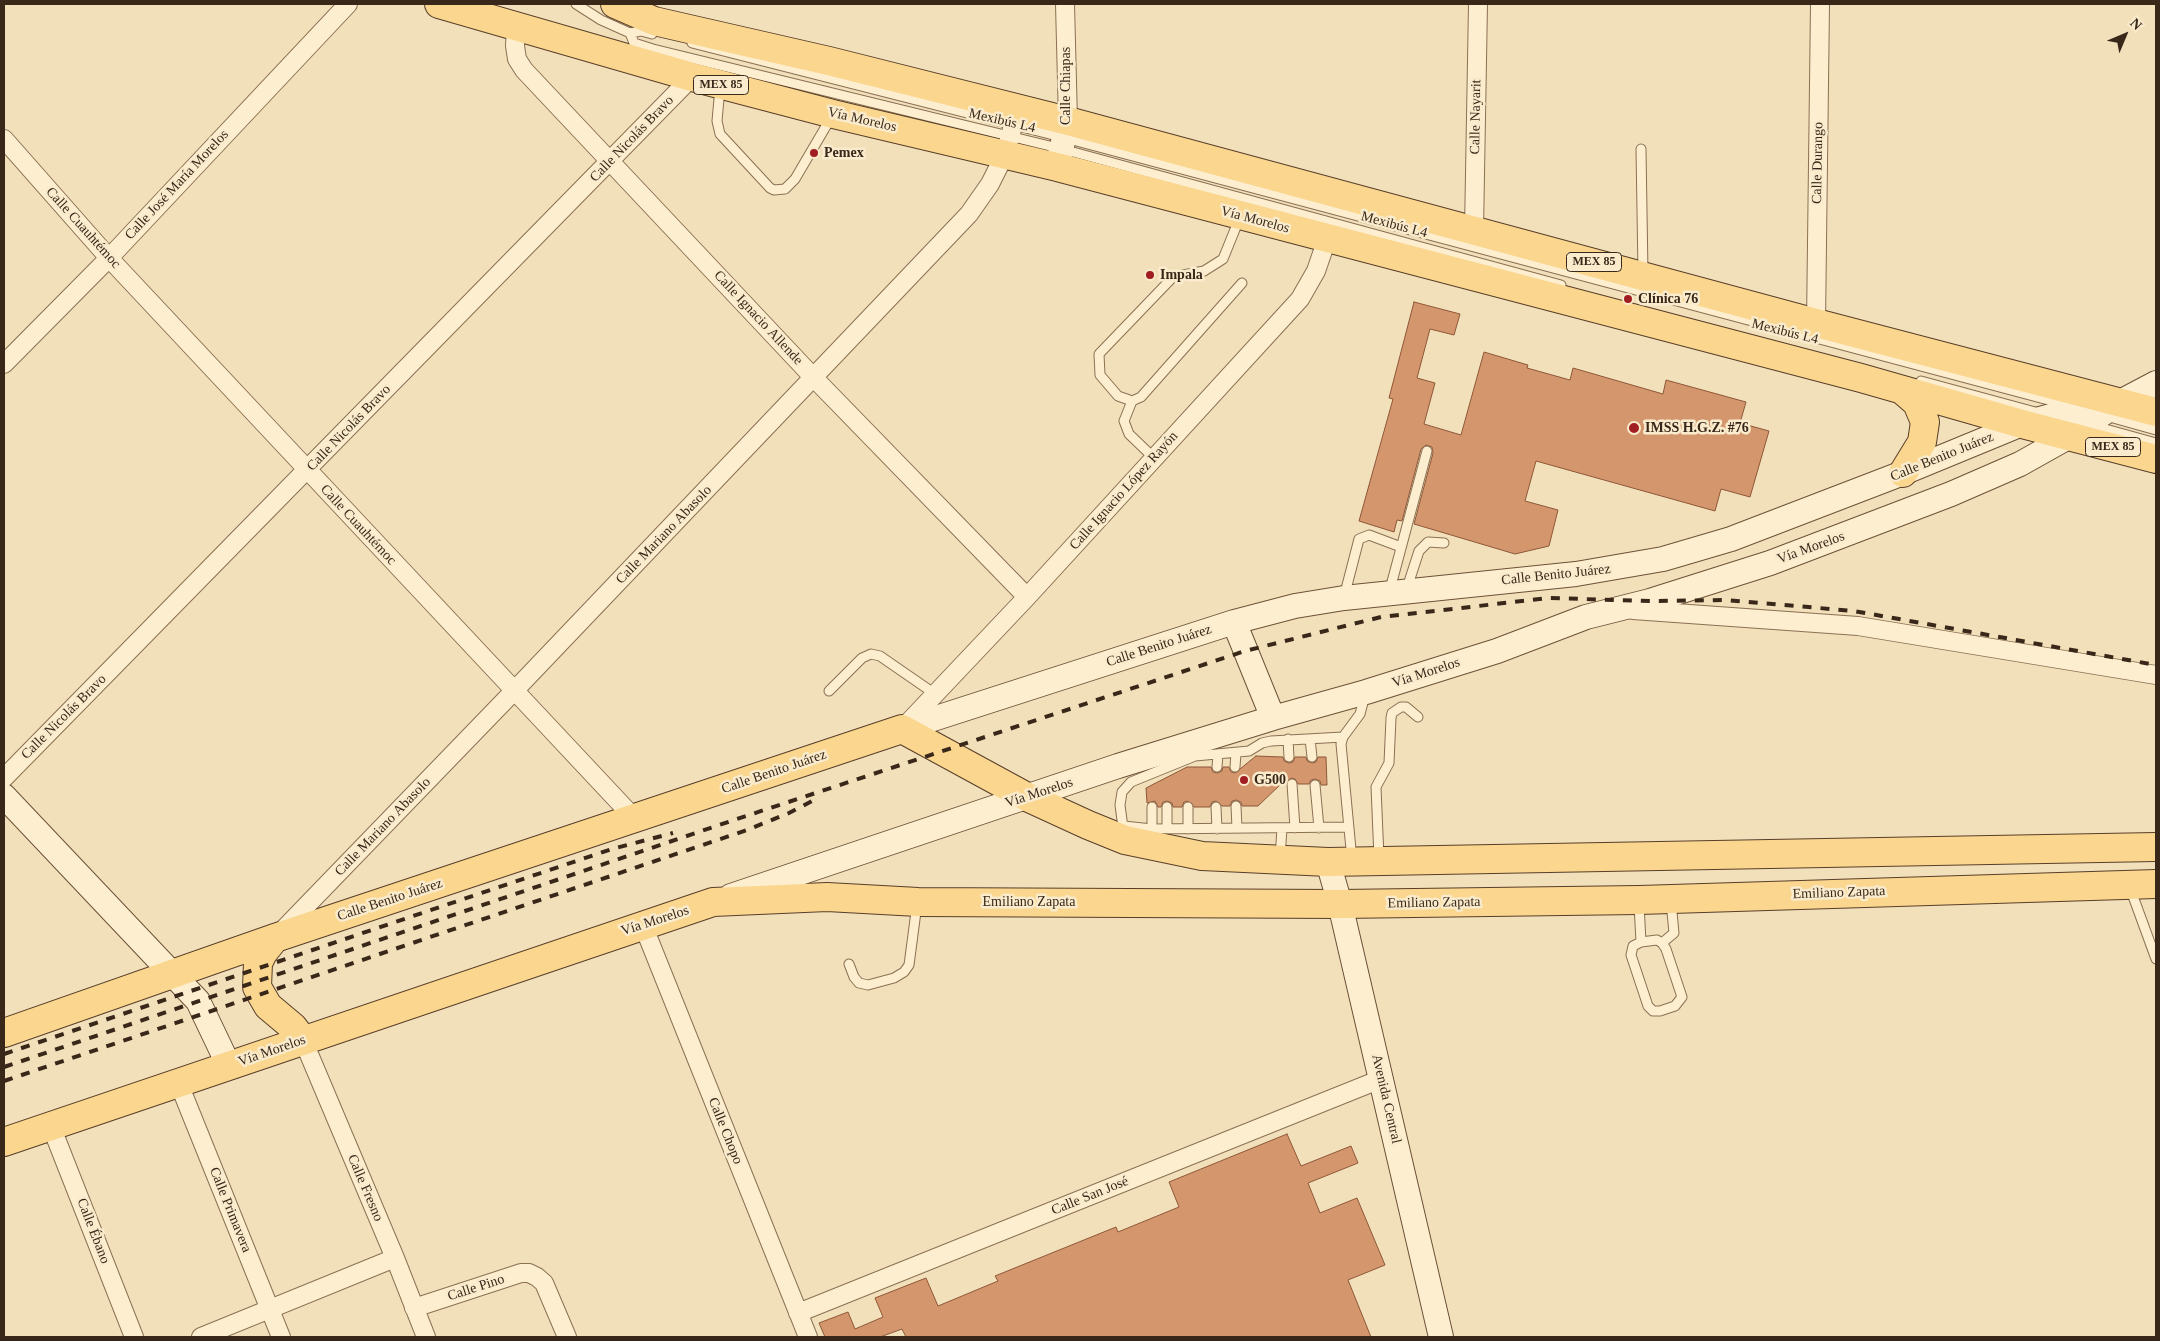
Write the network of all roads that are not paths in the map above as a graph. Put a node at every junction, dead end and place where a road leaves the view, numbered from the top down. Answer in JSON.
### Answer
{"nodes":[{"id":1,"x":348,"y":4,"type":"edge"},
{"id":2,"x":440,"y":4,"type":"edge"},
{"id":3,"x":576,"y":4,"type":"edge"},
{"id":4,"x":615,"y":4,"type":"edge"},
{"id":5,"x":1065,"y":4,"type":"edge"},
{"id":6,"x":1478,"y":4,"type":"edge"},
{"id":7,"x":1820,"y":4,"type":"edge"},
{"id":8,"x":516,"y":26,"type":"junction"},
{"id":9,"x":630,"y":33,"type":"junction"},
{"id":10,"x":660,"y":36,"type":"dead end"},
{"id":11,"x":679,"y":40,"type":"dead end"},
{"id":12,"x":692,"y":77,"type":"junction"},
{"id":13,"x":720,"y":84,"type":"junction"},
{"id":14,"x":833,"y":114,"type":"junction"},
{"id":15,"x":1011,"y":131,"type":"junction"},
{"id":16,"x":4,"y":139,"type":"edge"},
{"id":17,"x":1063,"y":144,"type":"junction"},
{"id":18,"x":1641,"y":148,"type":"dead end"},
{"id":19,"x":609,"y":162,"type":"junction"},
{"id":20,"x":1240,"y":216,"type":"junction"},
{"id":21,"x":1474,"y":230,"type":"junction"},
{"id":22,"x":1327,"y":239,"type":"junction"},
{"id":23,"x":109,"y":258,"type":"junction"},
{"id":24,"x":1643,"y":276,"type":"junction"},
{"id":25,"x":1242,"y":283,"type":"dead end"},
{"id":26,"x":1574,"y":289,"type":"dead end"},
{"id":27,"x":1816,"y":323,"type":"junction"},
{"id":28,"x":4,"y":364,"type":"edge"},
{"id":29,"x":814,"y":378,"type":"junction"},
{"id":30,"x":2156,"y":383,"type":"edge"},
{"id":31,"x":1905,"y":384,"type":"junction"},
{"id":32,"x":1132,"y":401,"type":"junction"},
{"id":33,"x":2156,"y":412,"type":"edge"},
{"id":34,"x":2049,"y":415,"type":"junction"},
{"id":35,"x":2092,"y":417,"type":"junction"},
{"id":36,"x":2022,"y":424,"type":"junction"},
{"id":37,"x":2156,"y":430,"type":"edge"},
{"id":38,"x":2156,"y":443,"type":"edge"},
{"id":39,"x":1427,"y":452,"type":"dead end"},
{"id":40,"x":1154,"y":458,"type":"junction"},
{"id":41,"x":2156,"y":459,"type":"edge"},
{"id":42,"x":307,"y":471,"type":"junction"},
{"id":43,"x":1903,"y":474,"type":"junction"},
{"id":44,"x":1444,"y":543,"type":"dead end"},
{"id":45,"x":1401,"y":547,"type":"junction"},
{"id":46,"x":1397,"y":592,"type":"junction"},
{"id":47,"x":1027,"y":597,"type":"junction"},
{"id":48,"x":1344,"y":598,"type":"junction"},
{"id":49,"x":1620,"y":609,"type":"junction"},
{"id":50,"x":1234,"y":622,"type":"junction"},
{"id":51,"x":2156,"y":675,"type":"edge"},
{"id":52,"x":514,"y":691,"type":"junction"},
{"id":53,"x":829,"y":691,"type":"dead end"},
{"id":54,"x":1366,"y":692,"type":"junction"},
{"id":55,"x":935,"y":694,"type":"junction"},
{"id":56,"x":1418,"y":717,"type":"dead end"},
{"id":57,"x":902,"y":729,"type":"junction"},
{"id":58,"x":1279,"y":731,"type":"junction"},
{"id":59,"x":1343,"y":737,"type":"junction"},
{"id":60,"x":1310,"y":739,"type":"junction"},
{"id":61,"x":1236,"y":753,"type":"junction"},
{"id":62,"x":1218,"y":755,"type":"junction"},
{"id":63,"x":1195,"y":756,"type":"junction"},
{"id":64,"x":1289,"y":757,"type":"dead end"},
{"id":65,"x":1312,"y":757,"type":"dead end"},
{"id":66,"x":1194,"y":767,"type":"dead end"},
{"id":67,"x":1218,"y":767,"type":"dead end"},
{"id":68,"x":1234,"y":767,"type":"dead end"},
{"id":69,"x":1145,"y":770,"type":"junction"},
{"id":70,"x":4,"y":778,"type":"edge"},
{"id":71,"x":1292,"y":784,"type":"dead end"},
{"id":72,"x":1151,"y":785,"type":"dead end"},
{"id":73,"x":1315,"y":785,"type":"dead end"},
{"id":74,"x":4,"y":796,"type":"edge"},
{"id":75,"x":1027,"y":796,"type":"junction"},
{"id":76,"x":1236,"y":806,"type":"dead end"},
{"id":77,"x":1152,"y":807,"type":"dead end"},
{"id":78,"x":1167,"y":807,"type":"dead end"},
{"id":79,"x":1188,"y":807,"type":"dead end"},
{"id":80,"x":1216,"y":807,"type":"dead end"},
{"id":81,"x":635,"y":819,"type":"junction"},
{"id":82,"x":1348,"y":827,"type":"junction"},
{"id":83,"x":1237,"y":828,"type":"junction"},
{"id":84,"x":1282,"y":828,"type":"junction"},
{"id":85,"x":1295,"y":828,"type":"junction"},
{"id":86,"x":1320,"y":828,"type":"junction"},
{"id":87,"x":1152,"y":829,"type":"junction"},
{"id":88,"x":1167,"y":829,"type":"junction"},
{"id":89,"x":1188,"y":829,"type":"junction"},
{"id":90,"x":1217,"y":829,"type":"junction"},
{"id":91,"x":1124,"y":833,"type":"junction"},
{"id":92,"x":2156,"y":847,"type":"edge"},
{"id":93,"x":1280,"y":860,"type":"junction"},
{"id":94,"x":1379,"y":861,"type":"junction"},
{"id":95,"x":1340,"y":862,"type":"junction"},
{"id":96,"x":2128,"y":884,"type":"junction"},
{"id":97,"x":2156,"y":884,"type":"edge"},
{"id":98,"x":1670,"y":899,"type":"junction"},
{"id":99,"x":1639,"y":900,"type":"junction"},
{"id":100,"x":712,"y":902,"type":"junction"},
{"id":101,"x":918,"y":902,"type":"junction"},
{"id":102,"x":1340,"y":904,"type":"junction"},
{"id":103,"x":643,"y":925,"type":"junction"},
{"id":104,"x":275,"y":938,"type":"junction"},
{"id":105,"x":1641,"y":942,"type":"junction"},
{"id":106,"x":1662,"y":943,"type":"junction"},
{"id":107,"x":2156,"y":959,"type":"edge"},
{"id":108,"x":849,"y":964,"type":"dead end"},
{"id":109,"x":174,"y":974,"type":"junction"},
{"id":110,"x":4,"y":1033,"type":"edge"},
{"id":111,"x":303,"y":1040,"type":"junction"},
{"id":112,"x":229,"y":1066,"type":"junction"},
{"id":113,"x":1381,"y":1079,"type":"junction"},
{"id":114,"x":179,"y":1084,"type":"junction"},
{"id":115,"x":51,"y":1126,"type":"junction"},
{"id":116,"x":4,"y":1142,"type":"edge"},
{"id":117,"x":395,"y":1258,"type":"junction"},
{"id":118,"x":269,"y":1308,"type":"junction"},
{"id":119,"x":414,"y":1308,"type":"junction"},
{"id":120,"x":798,"y":1313,"type":"junction"},
{"id":121,"x":134,"y":1337,"type":"edge"},
{"id":122,"x":201,"y":1337,"type":"edge"},
{"id":123,"x":281,"y":1337,"type":"edge"},
{"id":124,"x":426,"y":1337,"type":"edge"},
{"id":125,"x":567,"y":1337,"type":"edge"},
{"id":126,"x":808,"y":1337,"type":"edge"},
{"id":127,"x":1441,"y":1337,"type":"edge"}],
"edges":[{"from":1,"to":23,"type":"street","name":"Calle José María Morelos"},
{"from":2,"to":8,"type":"main road","name":"Vía Morelos","number":"MEX 85"},
{"from":3,"to":9,"type":"lane","name":"Mexibús L4"},
{"from":4,"to":15,"type":"main road","name":"Vía Morelos","number":"MEX 85"},
{"from":5,"to":17,"type":"street","name":"Calle Chiapas"},
{"from":6,"to":21,"type":"street","name":"Calle Nayarit"},
{"from":7,"to":27,"type":"street","name":"Calle Durango"},
{"from":8,"to":12,"type":"main road","name":"Vía Morelos","number":"MEX 85"},
{"from":8,"to":19,"type":"street","name":"Calle Ignacio Allende"},
{"from":9,"to":10,"type":"lane","name":"Mexibús L4"},
{"from":9,"to":15,"type":"lane","name":"Mexibús L4"},
{"from":11,"to":15,"type":"lane","name":"Mexibús L4"},
{"from":12,"to":13,"type":"main road","name":"Vía Morelos","number":"MEX 85"},
{"from":12,"to":19,"type":"street","name":"Calle Nicolás Bravo"},
{"from":13,"to":14,"type":"main road","name":"Vía Morelos","number":"MEX 85"},
{"from":13,"to":14,"type":"lane"},
{"from":14,"to":15,"type":"main road","name":"Vía Morelos","number":"MEX 85"},
{"from":15,"to":17,"type":"main road","name":"Vía Morelos","number":"MEX 85"},
{"from":15,"to":17,"type":"main road","name":"Vía Morelos","number":"MEX 85"},
{"from":15,"to":29,"type":"street","name":"Calle Mariano Abasolo"},
{"from":16,"to":23,"type":"street","name":"Calle Cuauhtémoc"},
{"from":17,"to":20,"type":"main road","name":"Vía Morelos","number":"MEX 85"},
{"from":17,"to":21,"type":"main road","name":"Vía Morelos","number":"MEX 85"},
{"from":17,"to":26,"type":"lane","name":"Mexibús L4"},
{"from":17,"to":35,"type":"lane","name":"Mexibús L4"},
{"from":18,"to":24,"type":"lane"},
{"from":19,"to":29,"type":"street","name":"Calle Ignacio Allende"},
{"from":19,"to":42,"type":"street","name":"Calle Nicolás Bravo"},
{"from":20,"to":22,"type":"main road","name":"Vía Morelos","number":"MEX 85"},
{"from":20,"to":32,"type":"lane"},
{"from":21,"to":24,"type":"main road","name":"Vía Morelos","number":"MEX 85"},
{"from":22,"to":31,"type":"main road","name":"Vía Morelos","number":"MEX 85"},
{"from":22,"to":40,"type":"street","name":"Calle Ignacio López Rayón"},
{"from":23,"to":28,"type":"street","name":"Calle José María Morelos"},
{"from":23,"to":42,"type":"street","name":"Calle Cuauhtémoc"},
{"from":24,"to":27,"type":"main road","name":"Vía Morelos","number":"MEX 85"},
{"from":25,"to":32,"type":"lane"},
{"from":27,"to":35,"type":"main road","name":"Vía Morelos","number":"MEX 85"},
{"from":29,"to":47,"type":"street","name":"Calle Ignacio Allende"},
{"from":29,"to":52,"type":"street","name":"Calle Mariano Abasolo"},
{"from":30,"to":35,"type":"main road","name":"Calle Benito Juárez"},
{"from":31,"to":34,"type":"lane"},
{"from":31,"to":36,"type":"main road","name":"Vía Morelos","number":"MEX 85"},
{"from":31,"to":43,"type":"main road"},
{"from":32,"to":40,"type":"lane"},
{"from":33,"to":35,"type":"main road","name":"Vía Morelos","number":"MEX 85"},
{"from":34,"to":35,"type":"main road","name":"Calle Benito Juárez"},
{"from":34,"to":36,"type":"main road","name":"Calle Benito Juárez"},
{"from":35,"to":36,"type":"main road","name":"Vía Morelos","number":"MEX 85"},
{"from":35,"to":37,"type":"lane","name":"Mexibús L4"},
{"from":35,"to":38,"type":"lane","name":"Mexibús L4"},
{"from":35,"to":41,"type":"main road","name":"Vía Morelos","number":"MEX 85"},
{"from":35,"to":49,"type":"main road","name":"Vía Morelos"},
{"from":36,"to":43,"type":"main road","name":"Calle Benito Juárez"},
{"from":39,"to":45,"type":"lane"},
{"from":40,"to":47,"type":"street","name":"Calle Ignacio López Rayón"},
{"from":42,"to":52,"type":"street","name":"Calle Cuauhtémoc"},
{"from":42,"to":70,"type":"street","name":"Calle Nicolás Bravo"},
{"from":43,"to":46,"type":"main road","name":"Calle Benito Juárez"},
{"from":44,"to":46,"type":"lane"},
{"from":45,"to":46,"type":"lane"},
{"from":45,"to":48,"type":"lane"},
{"from":46,"to":48,"type":"main road","name":"Calle Benito Juárez"},
{"from":47,"to":55,"type":"street","name":"Calle Ignacio López Rayón"},
{"from":48,"to":50,"type":"main road","name":"Calle Benito Juárez"},
{"from":49,"to":51,"type":"street"},
{"from":49,"to":54,"type":"main road","name":"Vía Morelos"},
{"from":50,"to":57,"type":"main road","name":"Calle Benito Juárez"},
{"from":50,"to":58,"type":"main road"},
{"from":52,"to":81,"type":"street","name":"Calle Cuauhtémoc"},
{"from":52,"to":104,"type":"street","name":"Calle Mariano Abasolo"},
{"from":53,"to":55,"type":"lane"},
{"from":54,"to":58,"type":"main road","name":"Vía Morelos"},
{"from":54,"to":59,"type":"lane"},
{"from":55,"to":57,"type":"street","name":"Calle Ignacio López Rayón"},
{"from":56,"to":94,"type":"lane"},
{"from":57,"to":75,"type":"main road"},
{"from":57,"to":81,"type":"main road","name":"Calle Benito Juárez"},
{"from":58,"to":60,"type":"lane"},
{"from":58,"to":61,"type":"lane"},
{"from":58,"to":64,"type":"lane"},
{"from":58,"to":69,"type":"main road","name":"Vía Morelos"},
{"from":59,"to":60,"type":"lane"},
{"from":59,"to":82,"type":"lane"},
{"from":60,"to":65,"type":"lane"},
{"from":61,"to":62,"type":"lane"},
{"from":61,"to":68,"type":"lane"},
{"from":62,"to":63,"type":"lane"},
{"from":62,"to":67,"type":"lane"},
{"from":63,"to":66,"type":"lane"},
{"from":63,"to":69,"type":"lane"},
{"from":69,"to":72,"type":"lane"},
{"from":69,"to":75,"type":"main road","name":"Vía Morelos"},
{"from":69,"to":91,"type":"lane"},
{"from":71,"to":85,"type":"lane"},
{"from":73,"to":86,"type":"lane"},
{"from":74,"to":109,"type":"main road"},
{"from":75,"to":91,"type":"main road"},
{"from":75,"to":100,"type":"main road","name":"Vía Morelos"},
{"from":76,"to":83,"type":"lane"},
{"from":77,"to":87,"type":"lane"},
{"from":78,"to":88,"type":"lane"},
{"from":79,"to":89,"type":"lane"},
{"from":80,"to":90,"type":"lane"},
{"from":81,"to":104,"type":"main road","name":"Calle Benito Juárez"},
{"from":82,"to":86,"type":"lane"},
{"from":82,"to":95,"type":"lane"},
{"from":83,"to":84,"type":"lane"},
{"from":83,"to":90,"type":"lane"},
{"from":84,"to":85,"type":"lane"},
{"from":84,"to":93,"type":"lane"},
{"from":85,"to":86,"type":"lane"},
{"from":87,"to":88,"type":"lane"},
{"from":87,"to":91,"type":"lane"},
{"from":88,"to":89,"type":"lane"},
{"from":89,"to":90,"type":"lane"},
{"from":91,"to":93,"type":"main road"},
{"from":92,"to":94,"type":"main road"},
{"from":93,"to":95,"type":"main road"},
{"from":94,"to":95,"type":"main road"},
{"from":95,"to":102,"type":"main road","name":"Avenida Central"},
{"from":96,"to":97,"type":"main road","name":"Emiliano Zapata"},
{"from":96,"to":98,"type":"main road","name":"Emiliano Zapata"},
{"from":96,"to":107,"type":"lane"},
{"from":98,"to":99,"type":"main road","name":"Emiliano Zapata"},
{"from":98,"to":106,"type":"lane"},
{"from":99,"to":102,"type":"main road","name":"Emiliano Zapata"},
{"from":99,"to":105,"type":"lane"},
{"from":100,"to":101,"type":"main road","name":"Emiliano Zapata"},
{"from":100,"to":103,"type":"main road","name":"Vía Morelos"},
{"from":101,"to":102,"type":"main road","name":"Emiliano Zapata"},
{"from":101,"to":108,"type":"lane"},
{"from":102,"to":113,"type":"main road","name":"Avenida Central"},
{"from":103,"to":111,"type":"main road","name":"Vía Morelos"},
{"from":103,"to":120,"type":"street","name":"Calle Chopo"},
{"from":104,"to":109,"type":"main road","name":"Calle Benito Juárez"},
{"from":104,"to":111,"type":"main road"},
{"from":105,"to":106,"type":"lane"},
{"from":105,"to":106,"type":"lane"},
{"from":109,"to":110,"type":"main road","name":"Calle Benito Juárez"},
{"from":109,"to":112,"type":"main road"},
{"from":111,"to":112,"type":"main road","name":"Vía Morelos"},
{"from":111,"to":117,"type":"street","name":"Calle Fresno"},
{"from":112,"to":114,"type":"main road","name":"Vía Morelos"},
{"from":113,"to":120,"type":"street","name":"Calle San José"},
{"from":113,"to":127,"type":"main road","name":"Avenida Central"},
{"from":114,"to":115,"type":"main road","name":"Vía Morelos"},
{"from":114,"to":118,"type":"street","name":"Calle Primavera"},
{"from":115,"to":116,"type":"main road","name":"Vía Morelos"},
{"from":115,"to":121,"type":"street","name":"Calle Ébano"},
{"from":117,"to":118,"type":"street"},
{"from":117,"to":119,"type":"street","name":"Calle Fresno"},
{"from":118,"to":122,"type":"street"},
{"from":118,"to":123,"type":"street","name":"Calle Primavera"},
{"from":119,"to":124,"type":"street","name":"Calle Fresno"},
{"from":119,"to":125,"type":"street","name":"Calle Pino"},
{"from":120,"to":126,"type":"street","name":"Calle Chopo"}]}
